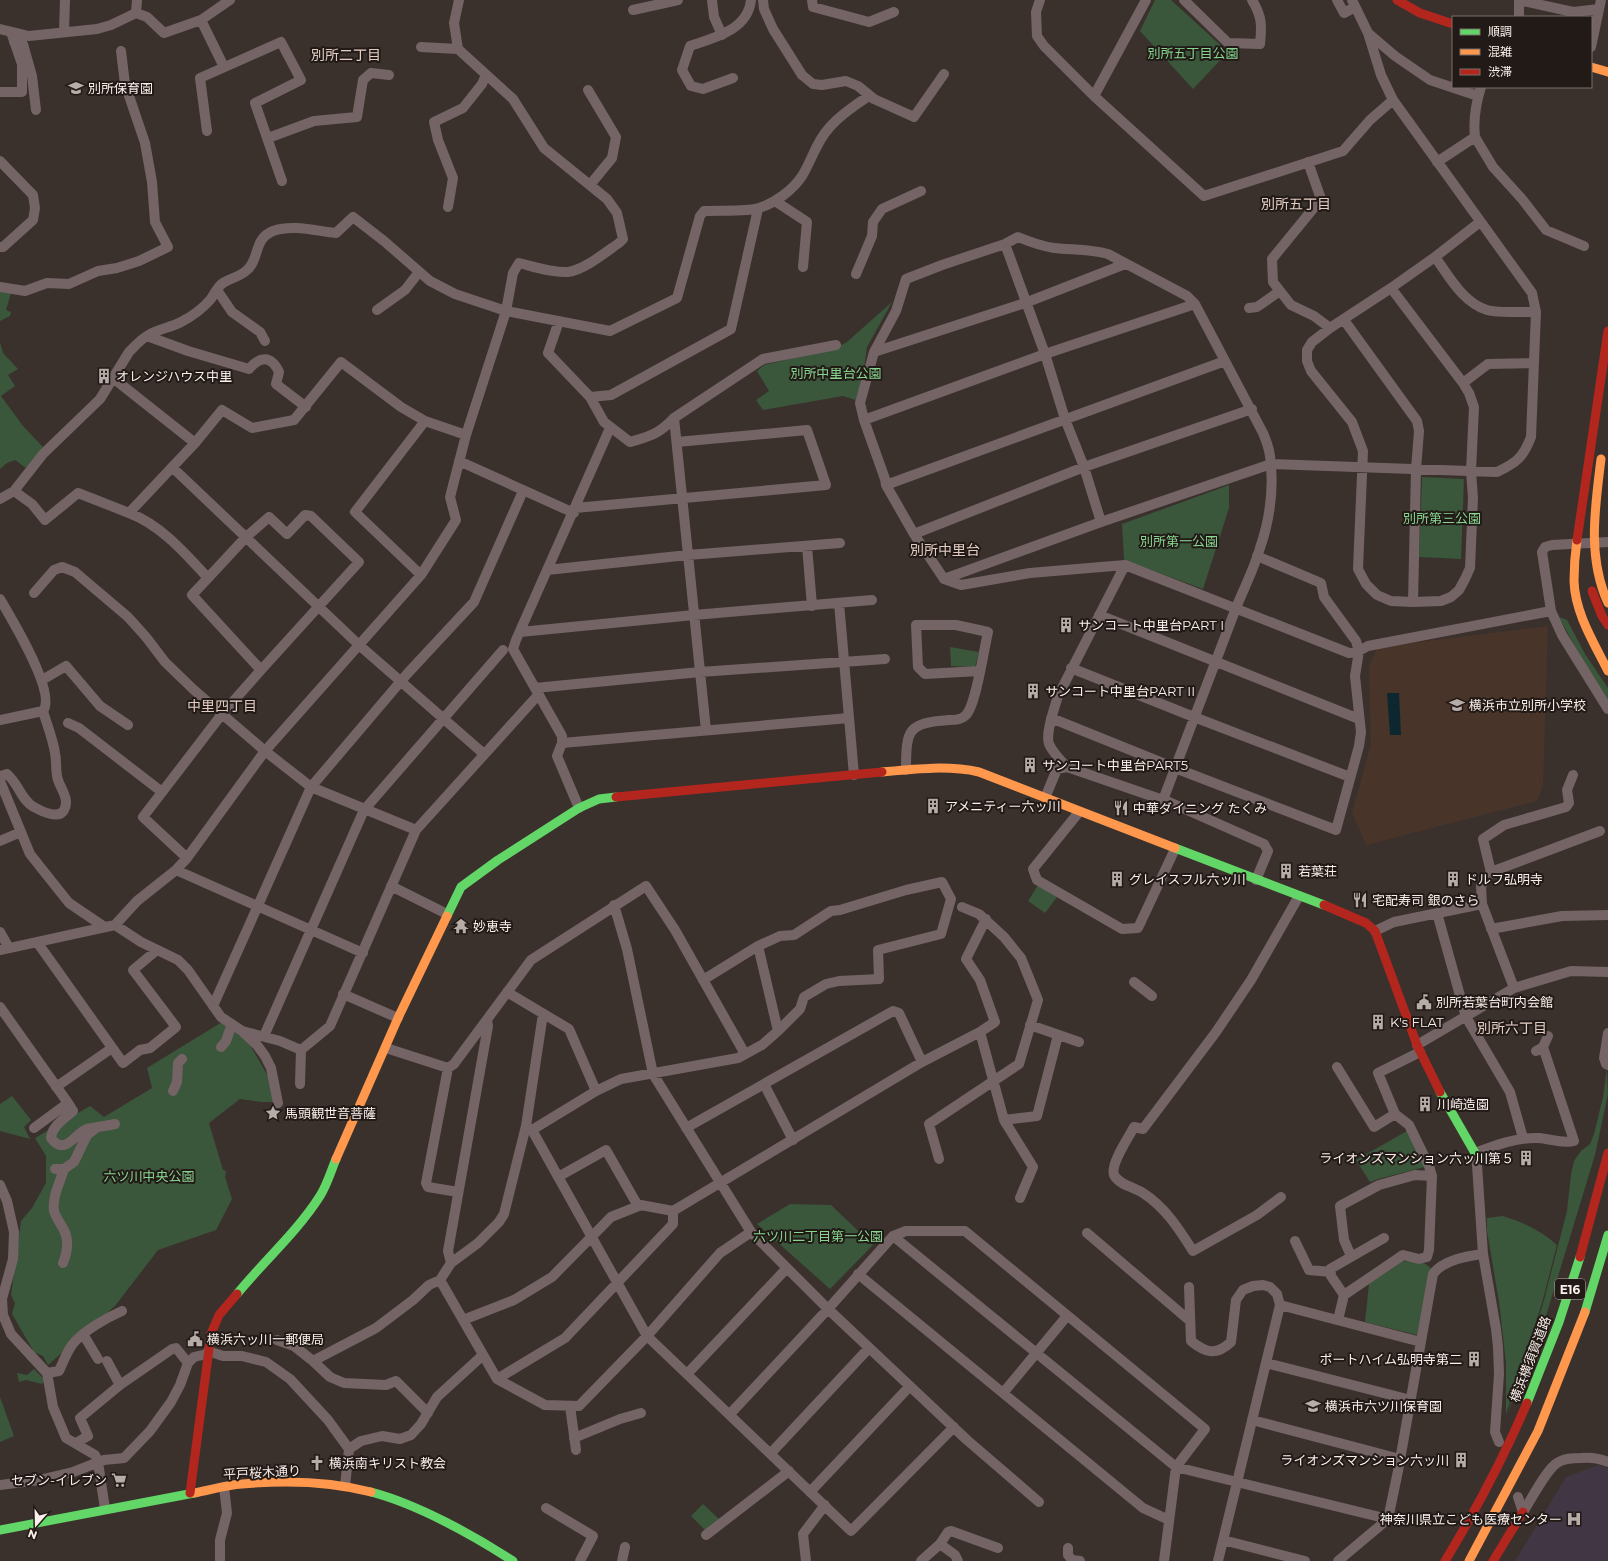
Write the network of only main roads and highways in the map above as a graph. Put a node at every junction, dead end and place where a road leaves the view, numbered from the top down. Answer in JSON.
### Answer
{"nodes":[{"id":1,"x":1397,"y":0,"type":"edge"},
{"id":2,"x":1452,"y":24,"type":"edge"},
{"id":3,"x":1592,"y":67,"type":"edge"},
{"id":4,"x":1608,"y":72,"type":"edge"},
{"id":5,"x":1608,"y":331,"type":"edge"},
{"id":6,"x":1605,"y":453,"type":"edge"},
{"id":7,"x":1580,"y":517,"type":"junction"},
{"id":8,"x":1595,"y":519,"type":"junction"},
{"id":9,"x":1583,"y":558,"type":"dead end"},
{"id":10,"x":1608,"y":572,"type":"edge"},
{"id":11,"x":1588,"y":580,"type":"dead end"},
{"id":12,"x":1608,"y":603,"type":"edge"},
{"id":13,"x":1608,"y":624,"type":"edge"},
{"id":14,"x":1608,"y":672,"type":"edge"},
{"id":15,"x":1475,"y":1153,"type":"road end"},
{"id":16,"x":1608,"y":1153,"type":"edge"},
{"id":17,"x":1608,"y":1235,"type":"edge"},
{"id":18,"x":190,"y":1493,"type":"junction"},
{"id":19,"x":1524,"y":1512,"type":"road end"},
{"id":20,"x":0,"y":1530,"type":"edge"},
{"id":21,"x":513,"y":1561,"type":"edge"},
{"id":22,"x":1445,"y":1561,"type":"edge"},
{"id":23,"x":1469,"y":1561,"type":"edge"},
{"id":24,"x":1493,"y":1561,"type":"edge"}],
"edges":[{"from":1,"to":2,"type":"main road"},
{"from":3,"to":4,"type":"main road"},
{"from":5,"to":7,"type":"main road"},
{"from":6,"to":8,"type":"main road"},
{"from":7,"to":9,"type":"main road"},
{"from":7,"to":14,"type":"main road"},
{"from":8,"to":10,"type":"main road"},
{"from":8,"to":12,"type":"main road"},
{"from":11,"to":13,"type":"main road"},
{"from":15,"to":18,"type":"main road"},
{"from":16,"to":22,"type":"main road","name":"横浜横須賀道路","number":"E16"},
{"from":17,"to":23,"type":"main road","number":"E16"},
{"from":18,"to":20,"type":"main road","name":"平戸桜木通り"},
{"from":18,"to":21,"type":"main road","name":"平戸桜木通り"},
{"from":19,"to":24,"type":"main road"}]}
